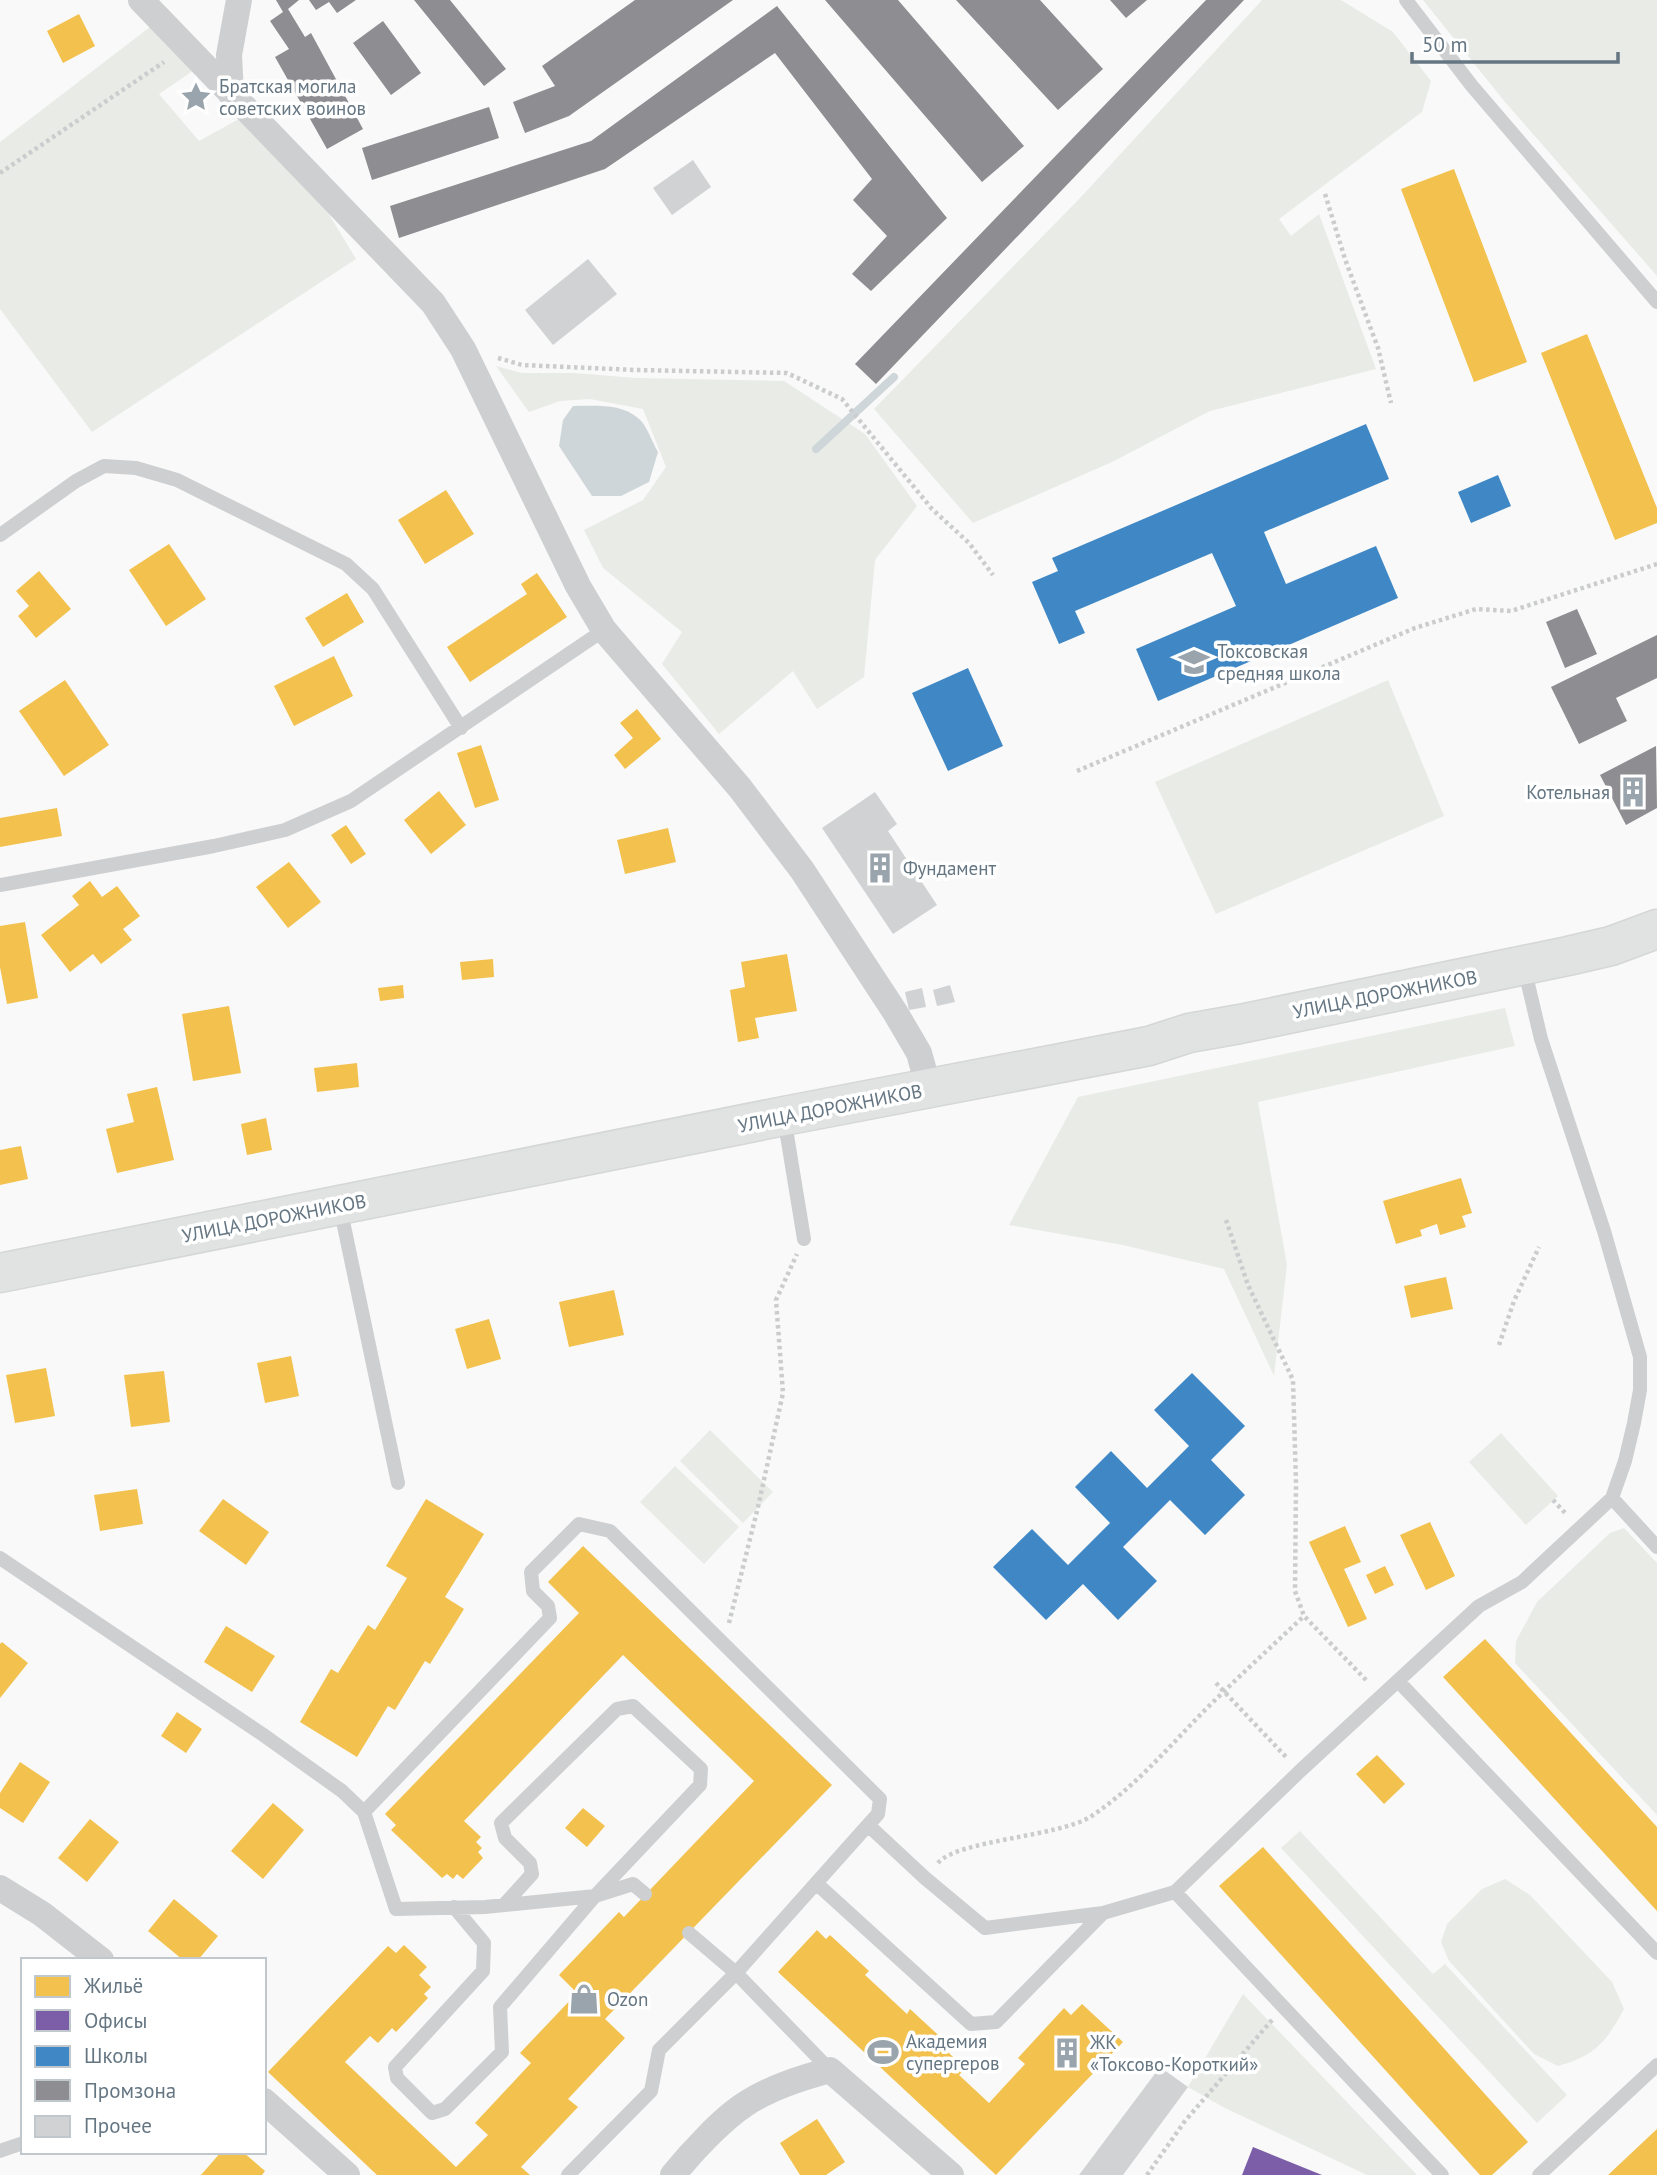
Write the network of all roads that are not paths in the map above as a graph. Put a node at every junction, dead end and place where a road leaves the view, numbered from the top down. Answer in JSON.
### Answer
{"nodes":[{"id":1,"x":141,"y":0,"type":"edge"},
{"id":2,"x":239,"y":0,"type":"edge"},
{"id":3,"x":1406,"y":0,"type":"edge"},
{"id":4,"x":231,"y":94,"type":"junction"},
{"id":5,"x":1657,"y":302,"type":"edge"},
{"id":6,"x":0,"y":535,"type":"edge"},
{"id":7,"x":604,"y":630,"type":"junction"},
{"id":8,"x":461,"y":728,"type":"junction"},
{"id":9,"x":0,"y":885,"type":"edge"},
{"id":10,"x":1657,"y":929,"type":"edge"},
{"id":11,"x":1523,"y":966,"type":"junction"},
{"id":12,"x":929,"y":1089,"type":"junction"},
{"id":13,"x":784,"y":1116,"type":"junction"},
{"id":14,"x":340,"y":1205,"type":"junction"},
{"id":15,"x":804,"y":1239,"type":"road end"},
{"id":16,"x":0,"y":1273,"type":"edge"},
{"id":17,"x":398,"y":1483,"type":"dead end"},
{"id":18,"x":1612,"y":1498,"type":"junction"},
{"id":19,"x":1657,"y":1547,"type":"edge"},
{"id":20,"x":0,"y":1558,"type":"edge"},
{"id":21,"x":1398,"y":1681,"type":"junction"},
{"id":22,"x":364,"y":1812,"type":"junction"},
{"id":23,"x":868,"y":1825,"type":"junction"},
{"id":24,"x":817,"y":1883,"type":"junction"},
{"id":25,"x":0,"y":1888,"type":"edge"},
{"id":26,"x":1175,"y":1892,"type":"junction"},
{"id":27,"x":645,"y":1894,"type":"dead end"},
{"id":28,"x":595,"y":1896,"type":"junction"},
{"id":29,"x":504,"y":1905,"type":"junction"},
{"id":30,"x":454,"y":1907,"type":"junction"},
{"id":31,"x":1103,"y":1913,"type":"junction"},
{"id":32,"x":689,"y":1933,"type":"dead end"},
{"id":33,"x":1657,"y":1953,"type":"edge"},
{"id":34,"x":98,"y":1958,"type":"edge"},
{"id":35,"x":736,"y":1973,"type":"junction"},
{"id":36,"x":1657,"y":2065,"type":"edge"},
{"id":37,"x":830,"y":2070,"type":"junction"},
{"id":38,"x":266,"y":2103,"type":"edge"},
{"id":39,"x":21,"y":2144,"type":"edge"},
{"id":40,"x":0,"y":2151,"type":"edge"},
{"id":41,"x":347,"y":2175,"type":"edge"},
{"id":42,"x":568,"y":2175,"type":"edge"},
{"id":43,"x":673,"y":2175,"type":"edge"},
{"id":44,"x":951,"y":2175,"type":"edge"},
{"id":45,"x":1442,"y":2175,"type":"edge"},
{"id":46,"x":1539,"y":2175,"type":"edge"}],
"edges":[{"from":1,"to":4,"type":"street"},
{"from":2,"to":4,"type":"street"},
{"from":3,"to":5,"type":"lane"},
{"from":4,"to":7,"type":"street"},
{"from":6,"to":8,"type":"lane"},
{"from":7,"to":8,"type":"lane"},
{"from":7,"to":12,"type":"street"},
{"from":8,"to":9,"type":"lane"},
{"from":10,"to":11,"type":"main road","name":"УЛИЦА ДОРОЖНИКОВ"},
{"from":11,"to":12,"type":"main road","name":"УЛИЦА ДОРОЖНИКОВ"},
{"from":11,"to":18,"type":"lane"},
{"from":12,"to":13,"type":"main road","name":"УЛИЦА ДОРОЖНИКОВ"},
{"from":13,"to":14,"type":"main road","name":"УЛИЦА ДОРОЖНИКОВ"},
{"from":13,"to":15,"type":"lane"},
{"from":14,"to":16,"type":"main road","name":"УЛИЦА ДОРОЖНИКОВ"},
{"from":14,"to":17,"type":"lane"},
{"from":18,"to":19,"type":"lane"},
{"from":18,"to":21,"type":"lane"},
{"from":20,"to":22,"type":"lane"},
{"from":21,"to":26,"type":"lane"},
{"from":21,"to":33,"type":"lane"},
{"from":22,"to":23,"type":"lane"},
{"from":22,"to":30,"type":"lane"},
{"from":23,"to":24,"type":"lane"},
{"from":23,"to":31,"type":"lane"},
{"from":24,"to":31,"type":"lane"},
{"from":24,"to":35,"type":"lane"},
{"from":25,"to":34,"type":"street"},
{"from":26,"to":31,"type":"lane"},
{"from":26,"to":45,"type":"lane"},
{"from":27,"to":28,"type":"lane"},
{"from":28,"to":29,"type":"lane"},
{"from":28,"to":29,"type":"lane"},
{"from":28,"to":30,"type":"lane"},
{"from":29,"to":30,"type":"lane"},
{"from":32,"to":35,"type":"lane"},
{"from":35,"to":37,"type":"lane"},
{"from":35,"to":42,"type":"lane"},
{"from":36,"to":46,"type":"lane"},
{"from":37,"to":43,"type":"street"},
{"from":37,"to":44,"type":"street"},
{"from":38,"to":41,"type":"street"},
{"from":39,"to":40,"type":"lane"}]}
